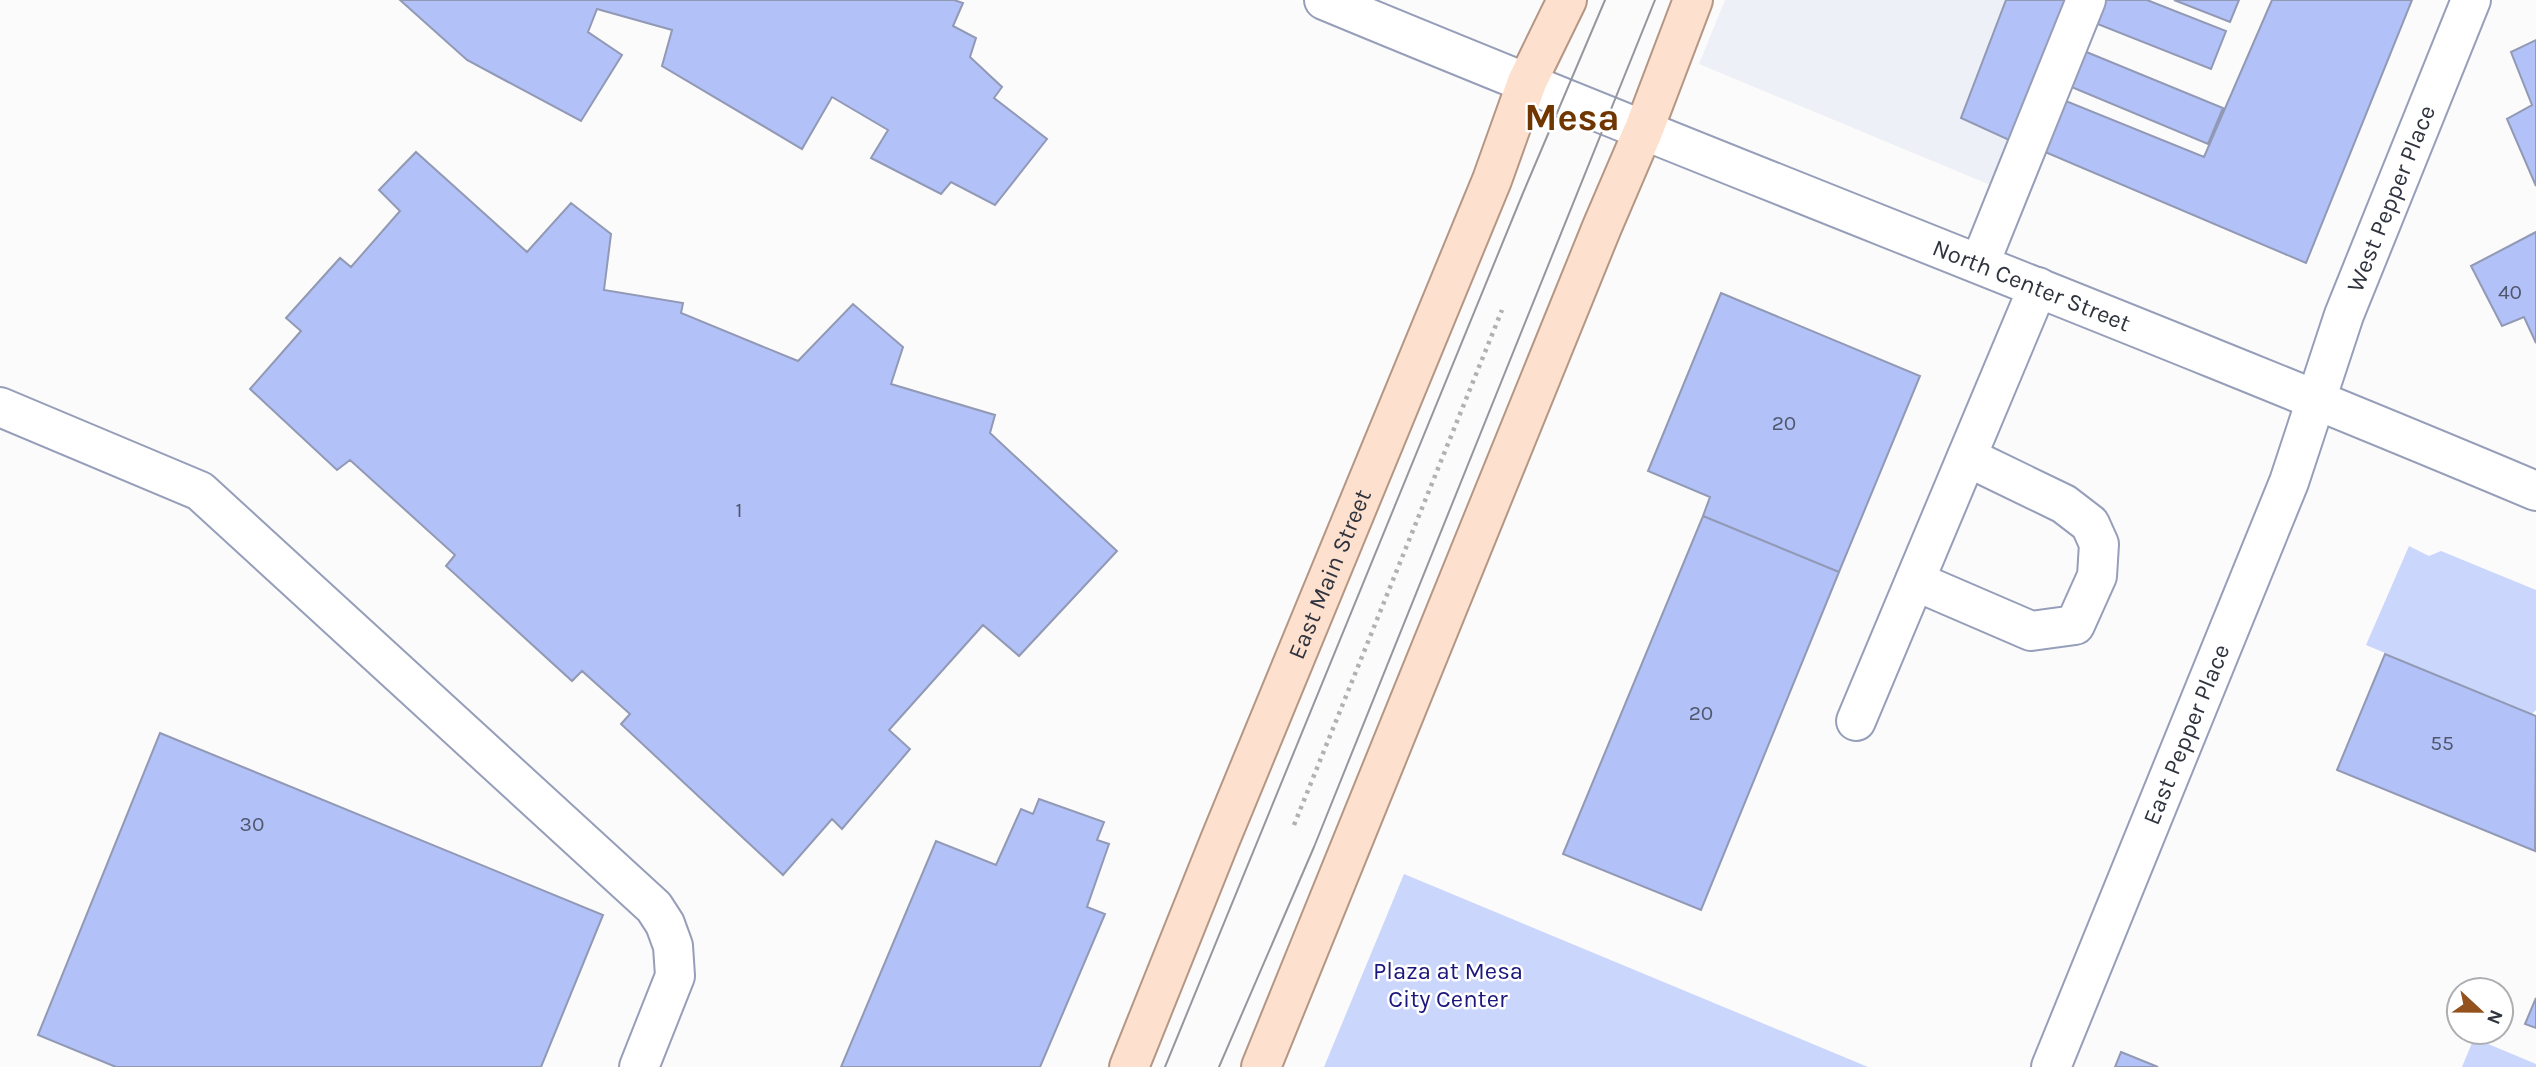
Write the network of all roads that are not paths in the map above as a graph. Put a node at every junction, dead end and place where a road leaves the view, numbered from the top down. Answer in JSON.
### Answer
{"nodes":[{"id":1,"x":1324,"y":0,"type":"edge"},
{"id":2,"x":1567,"y":0,"type":"edge"},
{"id":3,"x":1693,"y":0,"type":"edge"},
{"id":4,"x":2087,"y":0,"type":"edge"},
{"id":5,"x":2471,"y":0,"type":"edge"},
{"id":6,"x":1527,"y":82,"type":"junction"},
{"id":7,"x":1644,"y":129,"type":"junction"},
{"id":8,"x":1980,"y":263,"type":"junction"},
{"id":9,"x":2038,"y":288,"type":"junction"},
{"id":10,"x":2316,"y":400,"type":"junction"},
{"id":11,"x":0,"y":407,"type":"edge"},
{"id":12,"x":1967,"y":457,"type":"junction"},
{"id":13,"x":2536,"y":491,"type":"edge"},
{"id":14,"x":1915,"y":581,"type":"junction"},
{"id":15,"x":1857,"y":720,"type":"dead end"},
{"id":16,"x":639,"y":1067,"type":"edge"},
{"id":17,"x":1129,"y":1067,"type":"edge"},
{"id":18,"x":1261,"y":1067,"type":"edge"},
{"id":19,"x":2050,"y":1067,"type":"edge"}],
"edges":[{"from":1,"to":6,"type":"street","name":"North Center Street"},
{"from":2,"to":6,"type":"main road","name":"East Main Street"},
{"from":3,"to":7,"type":"main road"},
{"from":4,"to":8,"type":"street"},
{"from":5,"to":10,"type":"street","name":"West Pepper Place"},
{"from":6,"to":7,"type":"street","name":"North Center Street"},
{"from":6,"to":17,"type":"main road","name":"East Main Street"},
{"from":7,"to":8,"type":"street","name":"North Center Street"},
{"from":7,"to":18,"type":"main road"},
{"from":8,"to":9,"type":"street","name":"North Center Street"},
{"from":9,"to":10,"type":"street","name":"North Center Street"},
{"from":9,"to":12,"type":"street"},
{"from":10,"to":13,"type":"street","name":"North Center Street"},
{"from":10,"to":19,"type":"street","name":"East Pepper Place"},
{"from":11,"to":16,"type":"street"},
{"from":12,"to":14,"type":"street"},
{"from":12,"to":14,"type":"street"},
{"from":14,"to":15,"type":"street"}]}
